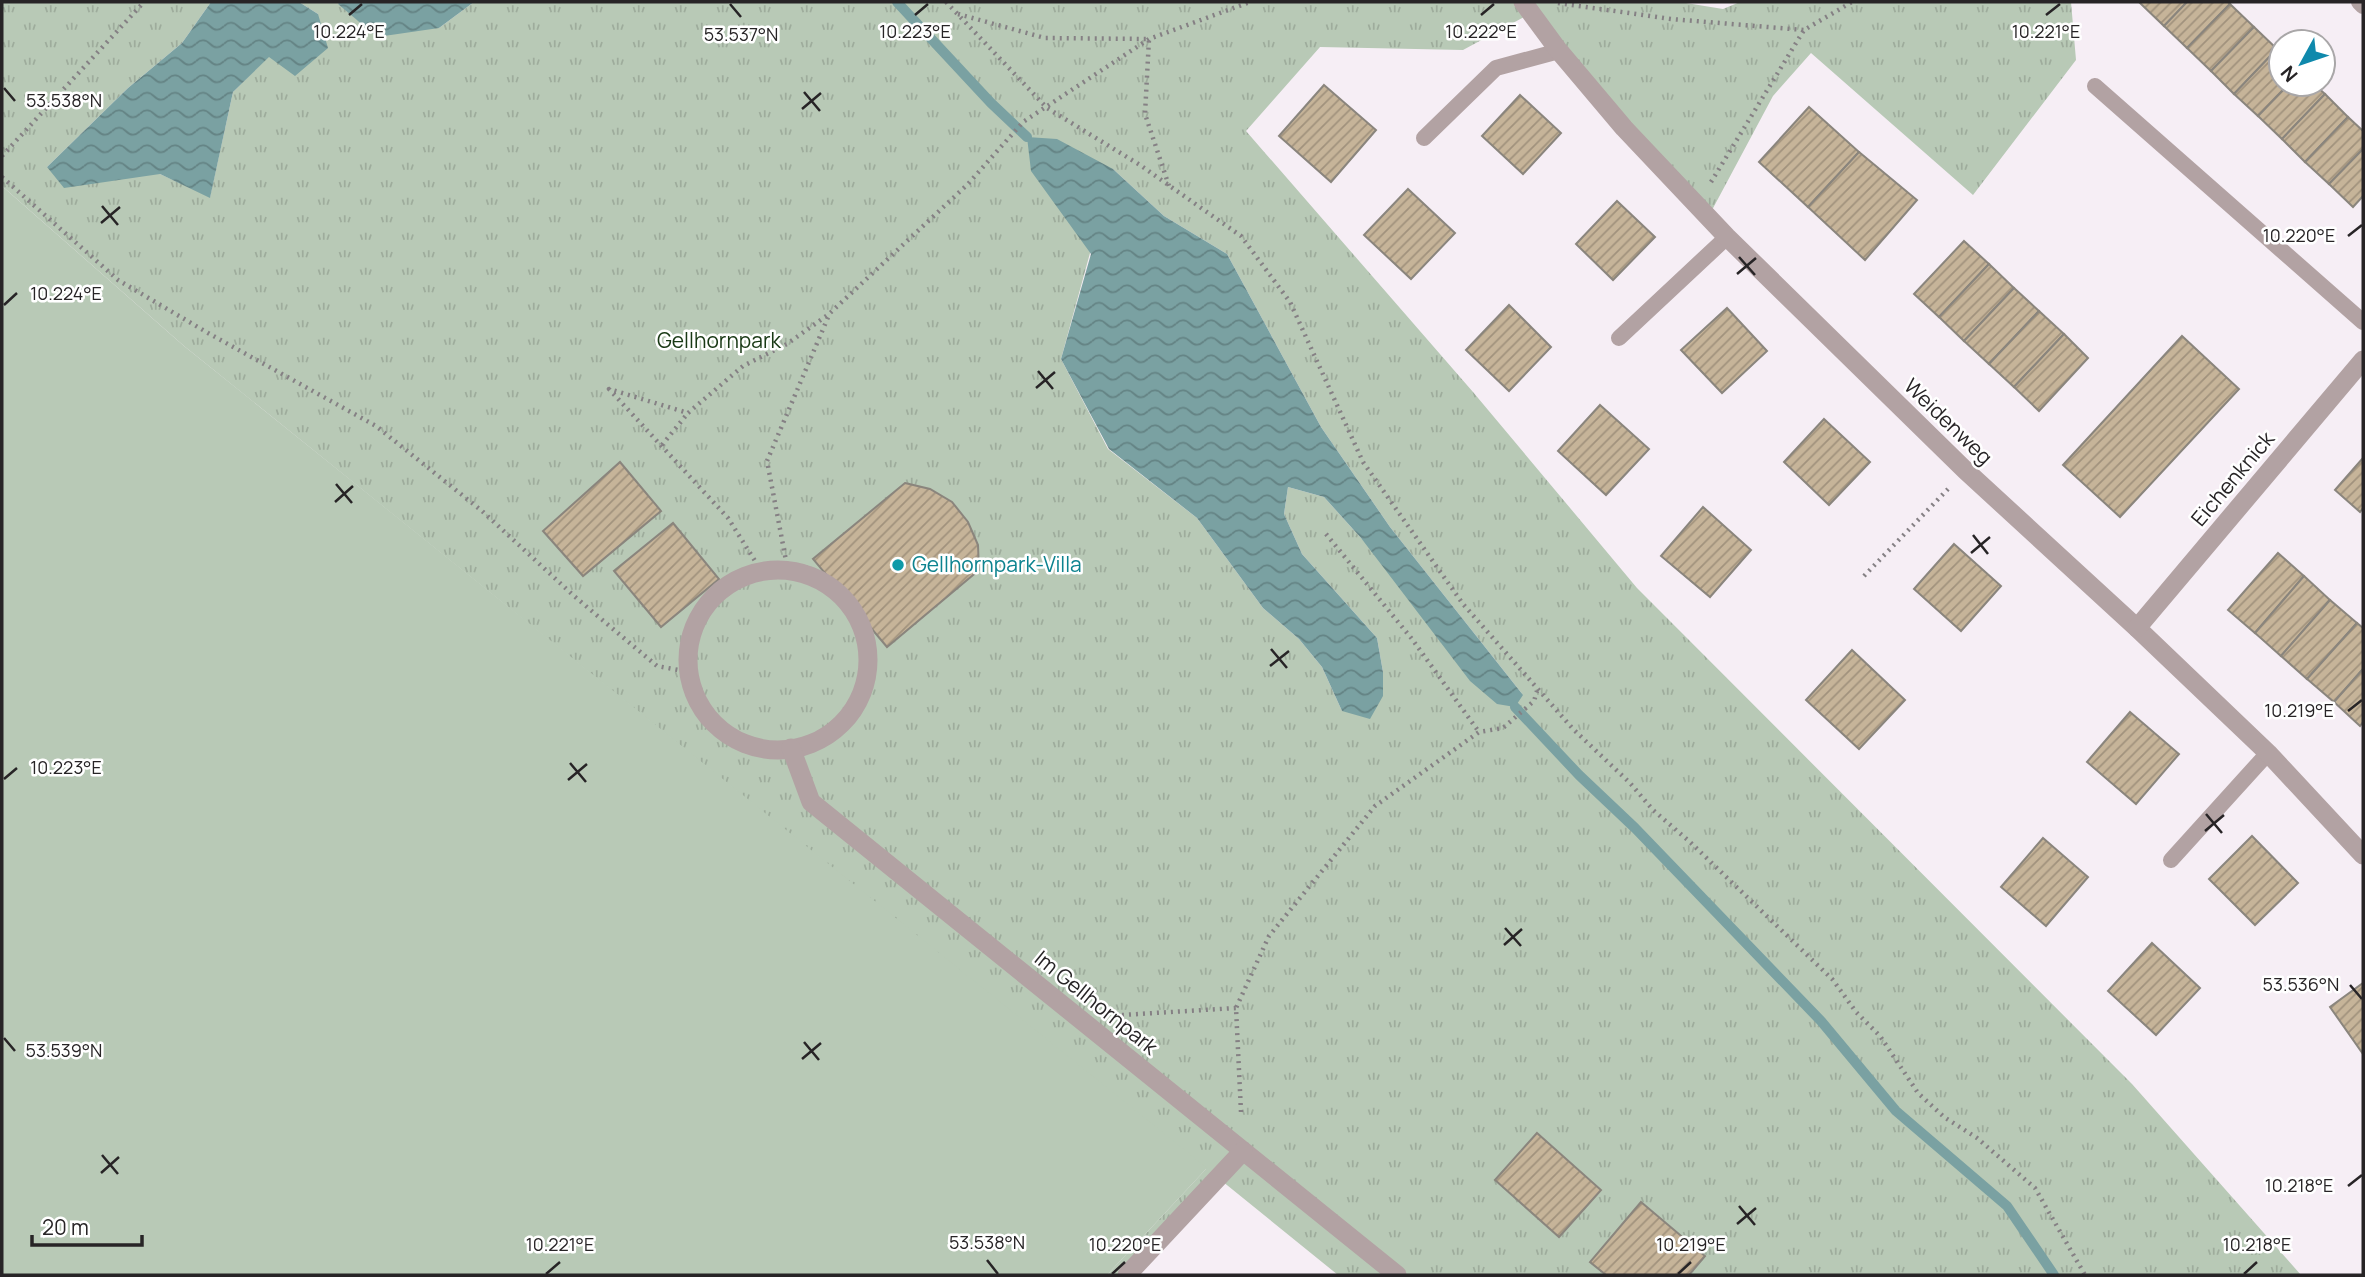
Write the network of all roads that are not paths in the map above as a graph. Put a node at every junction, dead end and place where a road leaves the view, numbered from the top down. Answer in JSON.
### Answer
{"nodes":[{"id":1,"x":1523,"y":2,"type":"edge"},
{"id":2,"x":2359,"y":2,"type":"edge"},
{"id":3,"x":2363,"y":6,"type":"edge"},
{"id":4,"x":1559,"y":51,"type":"junction"},
{"id":5,"x":2095,"y":86,"type":"dead end"},
{"id":6,"x":1424,"y":138,"type":"dead end"},
{"id":7,"x":1727,"y":237,"type":"junction"},
{"id":8,"x":2363,"y":322,"type":"edge"},
{"id":9,"x":1619,"y":338,"type":"dead end"},
{"id":10,"x":2363,"y":360,"type":"edge"},
{"id":11,"x":2137,"y":628,"type":"junction"},
{"id":12,"x":791,"y":748,"type":"junction"},
{"id":13,"x":2268,"y":753,"type":"junction"},
{"id":14,"x":2363,"y":855,"type":"edge"},
{"id":15,"x":2171,"y":860,"type":"dead end"},
{"id":16,"x":1243,"y":1151,"type":"junction"},
{"id":17,"x":1127,"y":1275,"type":"edge"},
{"id":18,"x":1397,"y":1275,"type":"edge"}],
"edges":[{"from":1,"to":4,"type":"street","name":"Weidenweg"},
{"from":2,"to":3,"type":"lane"},
{"from":4,"to":6,"type":"lane"},
{"from":4,"to":7,"type":"street","name":"Weidenweg"},
{"from":5,"to":8,"type":"lane"},
{"from":7,"to":9,"type":"lane"},
{"from":7,"to":11,"type":"street","name":"Weidenweg"},
{"from":10,"to":11,"type":"street","name":"Eichenknick"},
{"from":11,"to":13,"type":"street","name":"Weidenweg"},
{"from":12,"to":12,"type":"street"},
{"from":12,"to":16,"type":"street","name":"Im Gellhornpark"},
{"from":13,"to":14,"type":"street","name":"Weidenweg"},
{"from":13,"to":15,"type":"lane"},
{"from":16,"to":17,"type":"street"},
{"from":16,"to":18,"type":"street","name":"Im Gellhornpark"}]}
